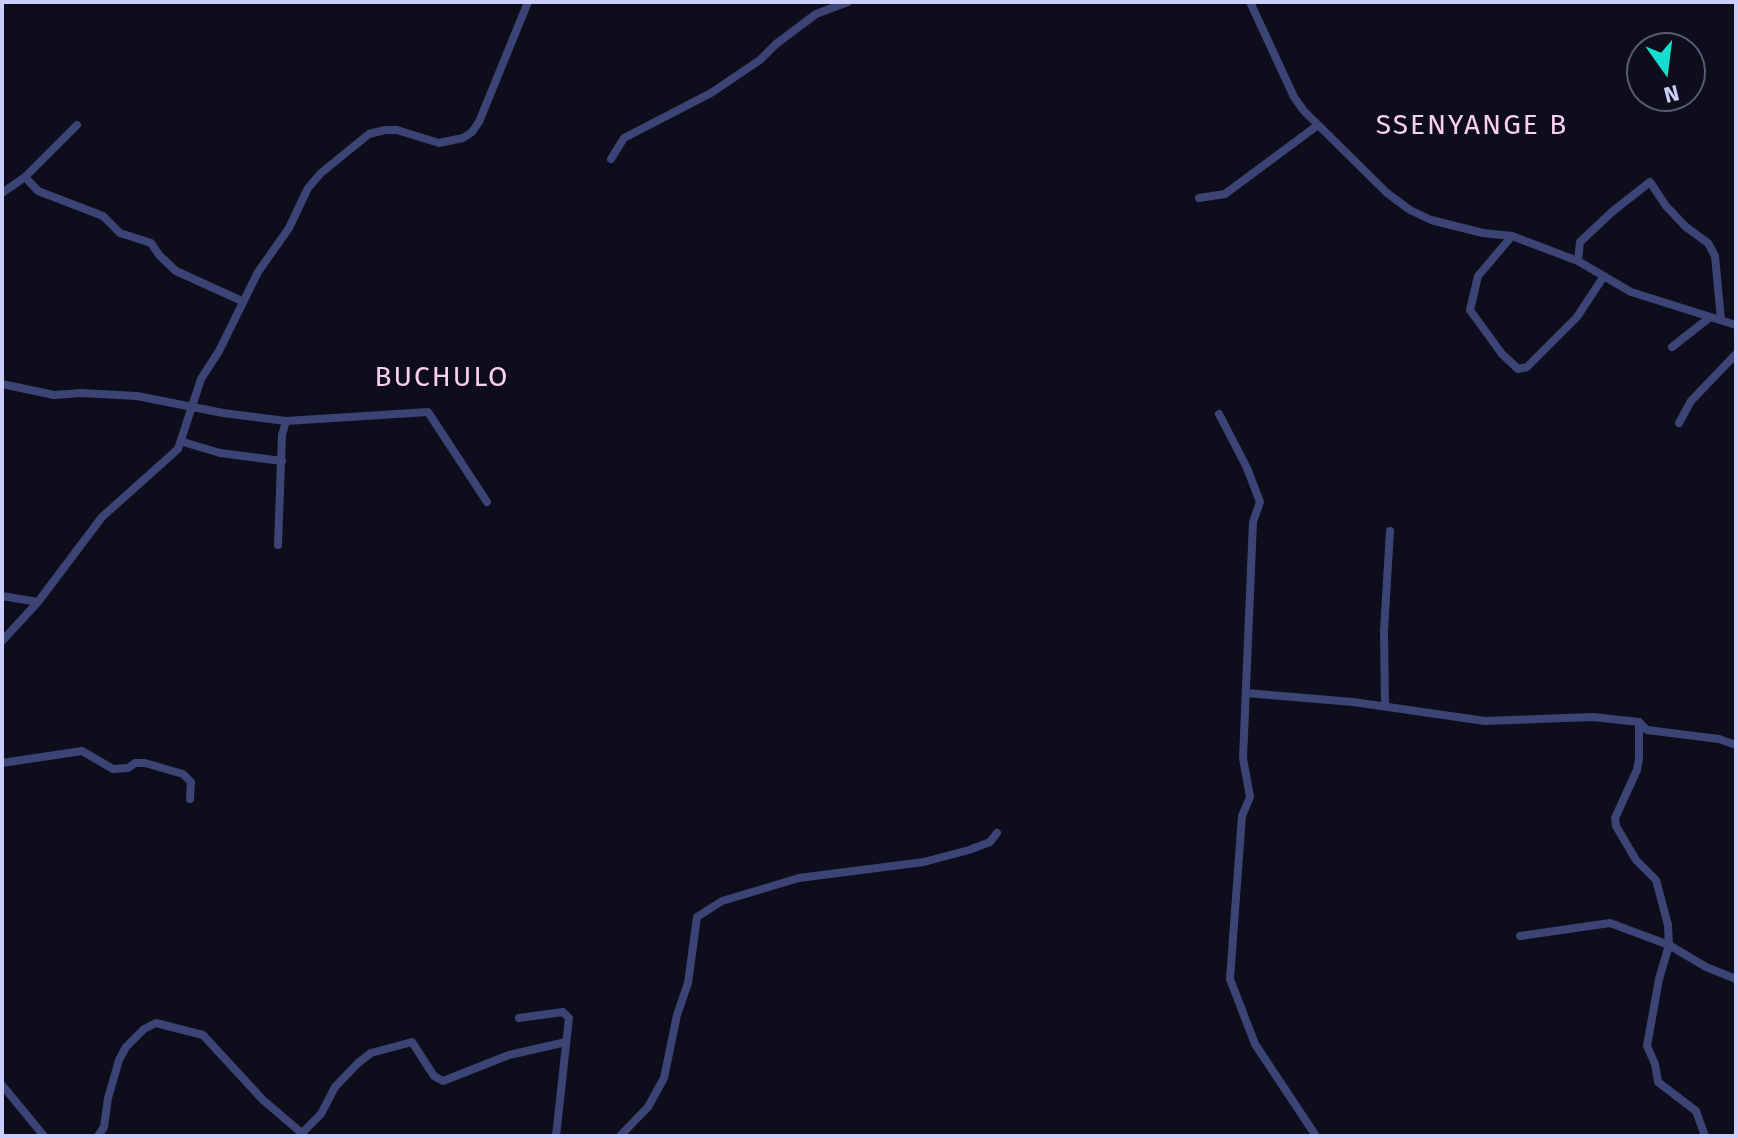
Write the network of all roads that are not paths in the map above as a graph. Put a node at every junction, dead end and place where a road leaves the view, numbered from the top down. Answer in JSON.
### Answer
{"nodes":[{"id":1,"x":528,"y":2,"type":"edge"},
{"id":2,"x":848,"y":2,"type":"edge"},
{"id":3,"x":1250,"y":2,"type":"edge"},
{"id":4,"x":77,"y":125,"type":"dead end"},
{"id":5,"x":1318,"y":125,"type":"junction"},
{"id":6,"x":611,"y":159,"type":"dead end"},
{"id":7,"x":25,"y":177,"type":"junction"},
{"id":8,"x":2,"y":193,"type":"edge"},
{"id":9,"x":1199,"y":198,"type":"dead end"},
{"id":10,"x":1512,"y":236,"type":"junction"},
{"id":11,"x":1578,"y":261,"type":"junction"},
{"id":12,"x":1604,"y":276,"type":"junction"},
{"id":13,"x":242,"y":301,"type":"junction"},
{"id":14,"x":1709,"y":318,"type":"junction"},
{"id":15,"x":1721,"y":320,"type":"junction"},
{"id":16,"x":1736,"y":325,"type":"edge"},
{"id":17,"x":1672,"y":347,"type":"dead end"},
{"id":18,"x":1736,"y":354,"type":"edge"},
{"id":19,"x":2,"y":384,"type":"edge"},
{"id":20,"x":191,"y":406,"type":"junction"},
{"id":21,"x":1219,"y":414,"type":"dead end"},
{"id":22,"x":286,"y":421,"type":"junction"},
{"id":23,"x":1679,"y":423,"type":"dead end"},
{"id":24,"x":183,"y":442,"type":"junction"},
{"id":25,"x":282,"y":461,"type":"junction"},
{"id":26,"x":487,"y":502,"type":"dead end"},
{"id":27,"x":1390,"y":531,"type":"dead end"},
{"id":28,"x":278,"y":545,"type":"dead end"},
{"id":29,"x":2,"y":596,"type":"edge"},
{"id":30,"x":38,"y":602,"type":"junction"},
{"id":31,"x":2,"y":641,"type":"edge"},
{"id":32,"x":1246,"y":693,"type":"junction"},
{"id":33,"x":1385,"y":706,"type":"junction"},
{"id":34,"x":1639,"y":722,"type":"junction"},
{"id":35,"x":1736,"y":745,"type":"edge"},
{"id":36,"x":2,"y":763,"type":"edge"},
{"id":37,"x":190,"y":799,"type":"dead end"},
{"id":38,"x":997,"y":833,"type":"dead end"},
{"id":39,"x":1520,"y":936,"type":"dead end"},
{"id":40,"x":1669,"y":945,"type":"junction"},
{"id":41,"x":1736,"y":979,"type":"edge"},
{"id":42,"x":519,"y":1018,"type":"dead end"},
{"id":43,"x":566,"y":1042,"type":"junction"},
{"id":44,"x":2,"y":1085,"type":"edge"},
{"id":45,"x":102,"y":1134,"type":"edge"},
{"id":46,"x":302,"y":1135,"type":"edge"},
{"id":47,"x":44,"y":1136,"type":"edge"},
{"id":48,"x":556,"y":1136,"type":"edge"},
{"id":49,"x":620,"y":1136,"type":"edge"},
{"id":50,"x":1316,"y":1136,"type":"edge"},
{"id":51,"x":1705,"y":1136,"type":"edge"}],
"edges":[{"from":1,"to":13,"type":"street"},
{"from":2,"to":6,"type":"street"},
{"from":3,"to":5,"type":"street"},
{"from":4,"to":7,"type":"street"},
{"from":5,"to":9,"type":"street"},
{"from":5,"to":10,"type":"street"},
{"from":7,"to":8,"type":"street"},
{"from":7,"to":13,"type":"street"},
{"from":10,"to":11,"type":"street"},
{"from":10,"to":12,"type":"street"},
{"from":11,"to":12,"type":"street"},
{"from":11,"to":15,"type":"street"},
{"from":12,"to":14,"type":"street"},
{"from":13,"to":20,"type":"street"},
{"from":14,"to":15,"type":"street"},
{"from":14,"to":17,"type":"street"},
{"from":15,"to":16,"type":"street"},
{"from":18,"to":23,"type":"street"},
{"from":19,"to":20,"type":"street"},
{"from":20,"to":22,"type":"street"},
{"from":20,"to":24,"type":"street"},
{"from":21,"to":32,"type":"street"},
{"from":22,"to":25,"type":"street"},
{"from":22,"to":26,"type":"street"},
{"from":24,"to":25,"type":"street"},
{"from":24,"to":30,"type":"street"},
{"from":25,"to":28,"type":"street"},
{"from":27,"to":33,"type":"street"},
{"from":29,"to":30,"type":"street"},
{"from":30,"to":31,"type":"street"},
{"from":32,"to":33,"type":"street"},
{"from":32,"to":50,"type":"street"},
{"from":33,"to":34,"type":"street"},
{"from":34,"to":35,"type":"street"},
{"from":34,"to":40,"type":"street"},
{"from":36,"to":37,"type":"street"},
{"from":38,"to":49,"type":"street"},
{"from":39,"to":40,"type":"street"},
{"from":40,"to":41,"type":"street"},
{"from":40,"to":51,"type":"street"},
{"from":42,"to":43,"type":"street"},
{"from":43,"to":46,"type":"street"},
{"from":43,"to":48,"type":"street"},
{"from":44,"to":47,"type":"street"},
{"from":45,"to":46,"type":"street"}]}
